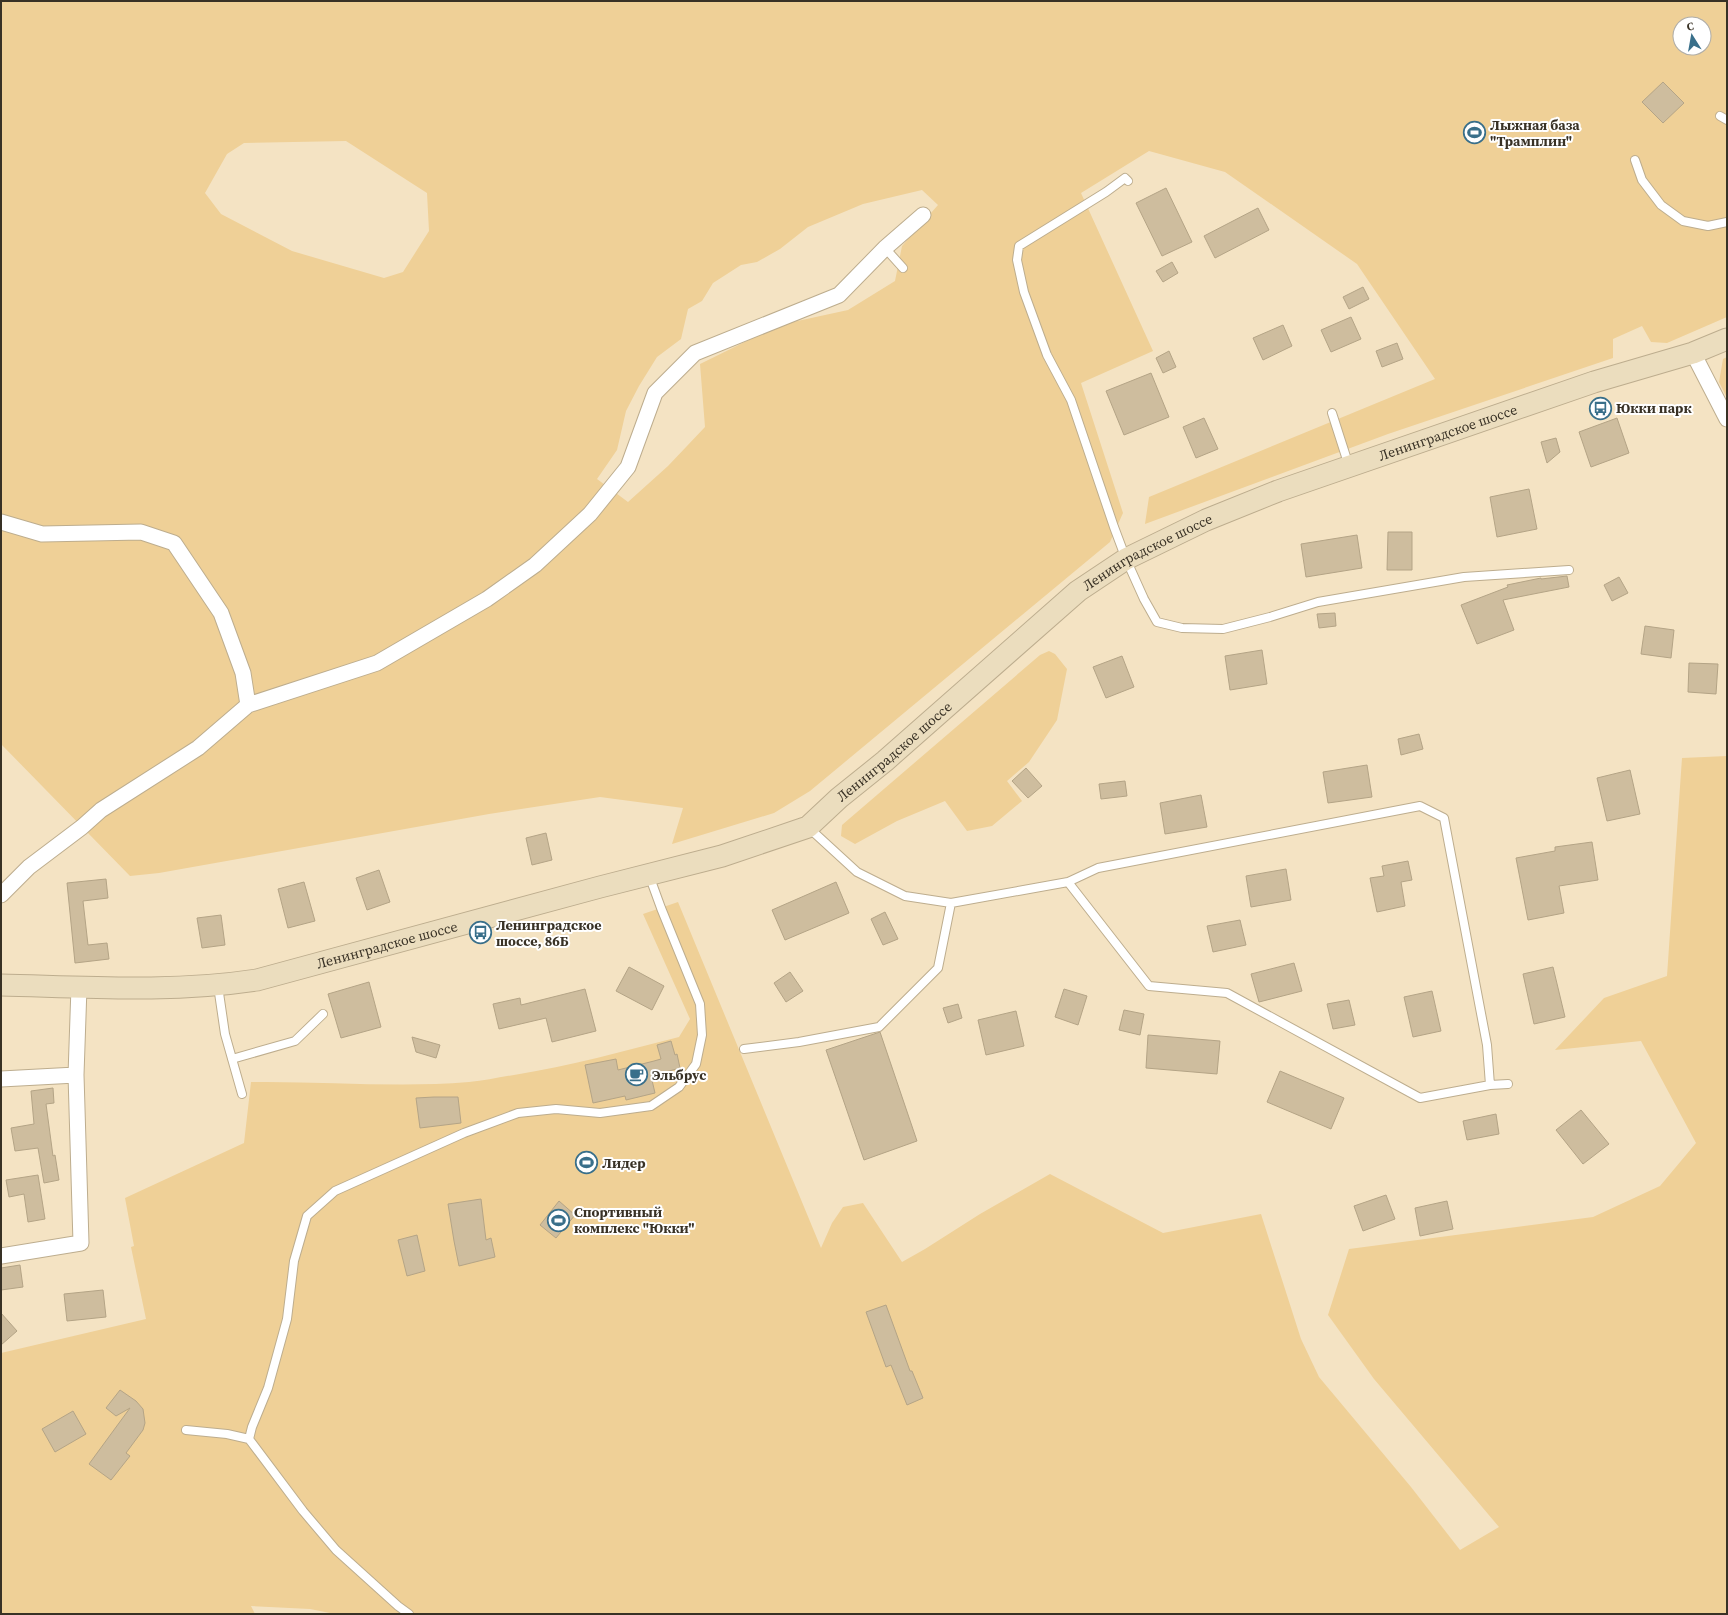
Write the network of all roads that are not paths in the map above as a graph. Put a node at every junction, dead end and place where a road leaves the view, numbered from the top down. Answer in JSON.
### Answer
{"nodes":[{"id":1,"x":1635,"y":160,"type":"dead end"},
{"id":2,"x":1128,"y":181,"type":"dead end"},
{"id":3,"x":923,"y":215,"type":"dead end"},
{"id":4,"x":1727,"y":222,"type":"edge"},
{"id":5,"x":885,"y":248,"type":"junction"},
{"id":6,"x":903,"y":268,"type":"dead end"},
{"id":7,"x":1727,"y":339,"type":"edge"},
{"id":8,"x":1693,"y":353,"type":"junction"},
{"id":9,"x":1332,"y":413,"type":"dead end"},
{"id":10,"x":1727,"y":419,"type":"edge"},
{"id":11,"x":1349,"y":466,"type":"junction"},
{"id":12,"x":1,"y":522,"type":"edge"},
{"id":13,"x":1126,"y":559,"type":"junction"},
{"id":14,"x":1569,"y":570,"type":"dead end"},
{"id":15,"x":248,"y":705,"type":"junction"},
{"id":16,"x":808,"y":827,"type":"junction"},
{"id":17,"x":649,"y":874,"type":"junction"},
{"id":18,"x":1068,"y":882,"type":"junction"},
{"id":19,"x":1,"y":895,"type":"edge"},
{"id":20,"x":951,"y":903,"type":"junction"},
{"id":21,"x":1,"y":985,"type":"edge"},
{"id":22,"x":218,"y":986,"type":"junction"},
{"id":23,"x":79,"y":987,"type":"junction"},
{"id":24,"x":323,"y":1014,"type":"dead end"},
{"id":25,"x":744,"y":1049,"type":"dead end"},
{"id":26,"x":232,"y":1059,"type":"junction"},
{"id":27,"x":76,"y":1075,"type":"junction"},
{"id":28,"x":1,"y":1079,"type":"edge"},
{"id":29,"x":1508,"y":1084,"type":"dead end"},
{"id":30,"x":1490,"y":1085,"type":"junction"},
{"id":31,"x":242,"y":1094,"type":"dead end"},
{"id":32,"x":1,"y":1256,"type":"edge"},
{"id":33,"x":186,"y":1430,"type":"dead end"},
{"id":34,"x":249,"y":1439,"type":"junction"},
{"id":35,"x":410,"y":1614,"type":"edge"}],
"edges":[{"from":1,"to":4,"type":"lane"},
{"from":2,"to":13,"type":"lane"},
{"from":3,"to":5,"type":"street"},
{"from":5,"to":6,"type":"lane"},
{"from":5,"to":15,"type":"street"},
{"from":7,"to":8,"type":"main road","name":"Ленинградское шоссе"},
{"from":8,"to":10,"type":"street"},
{"from":8,"to":11,"type":"main road","name":"Ленинградское шоссе"},
{"from":9,"to":11,"type":"lane"},
{"from":11,"to":13,"type":"main road","name":"Ленинградское шоссе"},
{"from":12,"to":15,"type":"street"},
{"from":13,"to":14,"type":"lane"},
{"from":13,"to":16,"type":"main road","name":"Ленинградское шоссе"},
{"from":15,"to":19,"type":"street"},
{"from":16,"to":17,"type":"main road","name":"Ленинградское шоссе"},
{"from":16,"to":20,"type":"lane"},
{"from":17,"to":22,"type":"main road","name":"Ленинградское шоссе"},
{"from":17,"to":34,"type":"lane"},
{"from":18,"to":20,"type":"lane"},
{"from":18,"to":30,"type":"lane"},
{"from":18,"to":30,"type":"lane"},
{"from":20,"to":25,"type":"lane"},
{"from":21,"to":23,"type":"main road","name":"Ленинградское шоссе"},
{"from":22,"to":23,"type":"main road","name":"Ленинградское шоссе"},
{"from":22,"to":26,"type":"lane"},
{"from":23,"to":27,"type":"street"},
{"from":24,"to":26,"type":"lane"},
{"from":26,"to":31,"type":"lane"},
{"from":27,"to":28,"type":"street"},
{"from":27,"to":32,"type":"street"},
{"from":29,"to":30,"type":"lane"},
{"from":33,"to":34,"type":"lane"},
{"from":34,"to":35,"type":"lane"}]}
